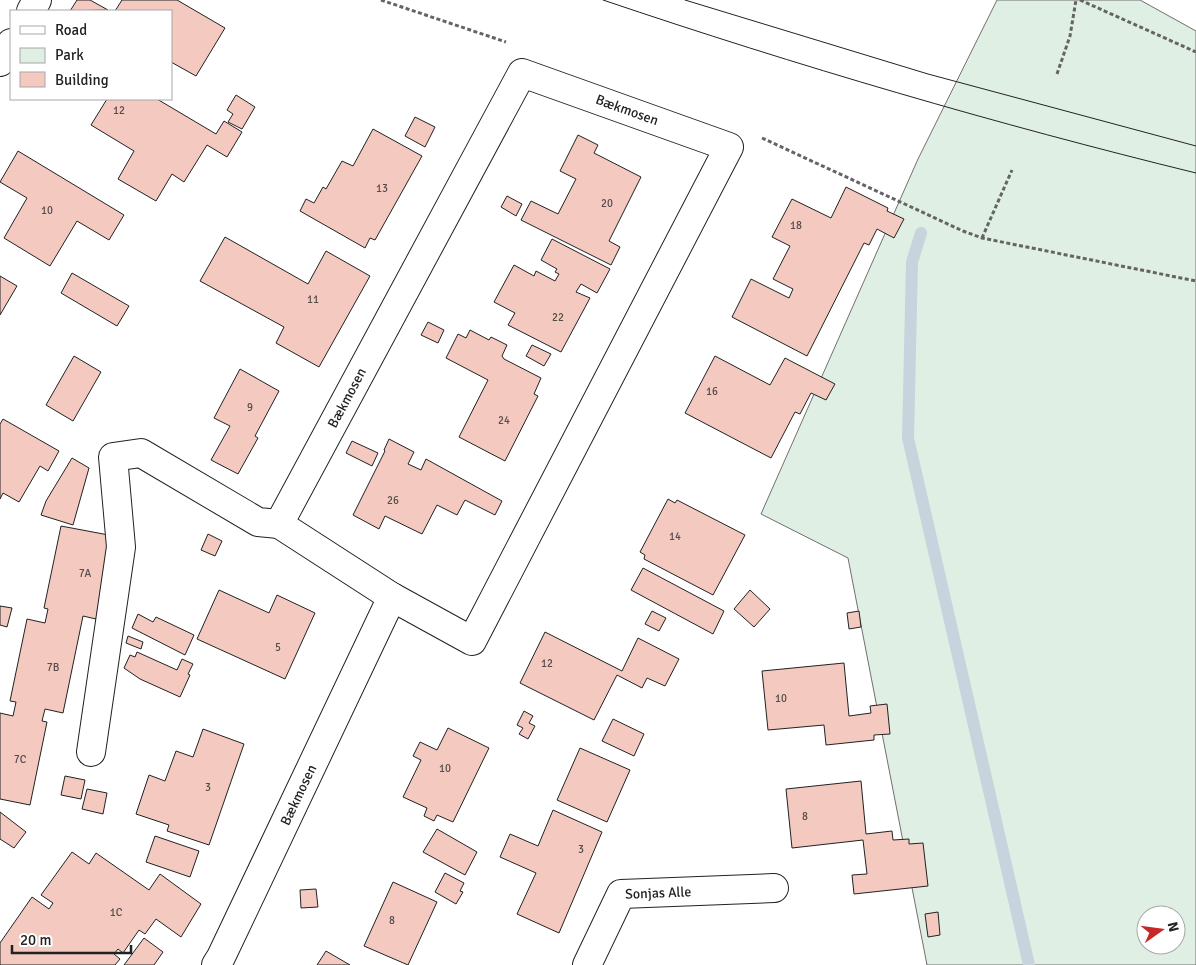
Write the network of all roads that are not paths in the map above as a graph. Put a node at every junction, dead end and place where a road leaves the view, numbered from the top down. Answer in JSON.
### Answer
{"nodes":[{"id":1,"x":10,"y":45,"type":"edge"},
{"id":2,"x":0,"y":62,"type":"edge"},
{"id":3,"x":279,"y":524,"type":"junction"},
{"id":4,"x":392,"y":597,"type":"junction"},
{"id":5,"x":91,"y":752,"type":"dead end"},
{"id":6,"x":774,"y":888,"type":"dead end"},
{"id":7,"x":216,"y":965,"type":"edge"},
{"id":8,"x":587,"y":965,"type":"edge"}],
"edges":[{"from":1,"to":2,"type":"street"},
{"from":3,"to":4,"type":"street","name":"Bækmosen"},
{"from":3,"to":4,"type":"street","name":"Bækmosen"},
{"from":3,"to":5,"type":"street"},
{"from":4,"to":7,"type":"street","name":"Bækmosen"},
{"from":6,"to":8,"type":"street","name":"Sonjas Alle"}]}
